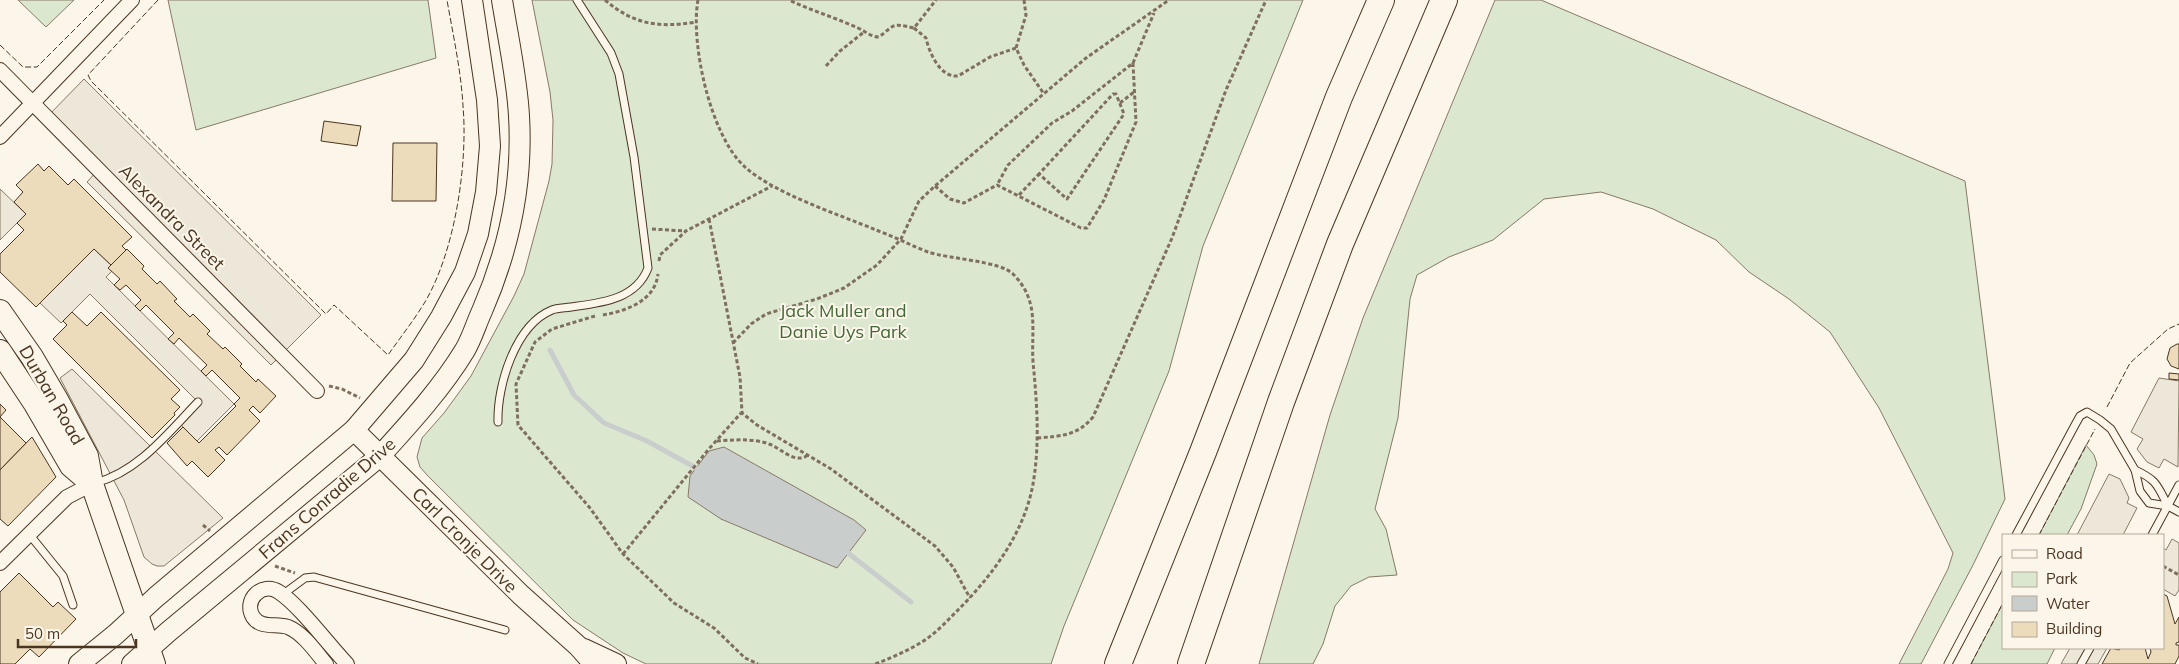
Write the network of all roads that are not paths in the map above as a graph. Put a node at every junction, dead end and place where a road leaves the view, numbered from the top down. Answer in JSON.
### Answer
{"nodes":[{"id":1,"x":132,"y":0,"type":"edge"},
{"id":2,"x":472,"y":0,"type":"edge"},
{"id":3,"x":502,"y":0,"type":"edge"},
{"id":4,"x":577,"y":0,"type":"edge"},
{"id":5,"x":1381,"y":0,"type":"edge"},
{"id":6,"x":1444,"y":0,"type":"edge"},
{"id":7,"x":0,"y":70,"type":"edge"},
{"id":8,"x":33,"y":103,"type":"junction"},
{"id":9,"x":0,"y":137,"type":"edge"},
{"id":10,"x":0,"y":311,"type":"edge"},
{"id":11,"x":0,"y":351,"type":"edge"},
{"id":12,"x":317,"y":391,"type":"road end"},
{"id":13,"x":198,"y":402,"type":"dead end"},
{"id":14,"x":498,"y":422,"type":"dead end"},
{"id":15,"x":354,"y":430,"type":"junction"},
{"id":16,"x":1203,"y":452,"type":"junction"},
{"id":17,"x":380,"y":456,"type":"junction"},
{"id":18,"x":2135,"y":470,"type":"junction"},
{"id":19,"x":92,"y":484,"type":"junction"},
{"id":20,"x":2179,"y":485,"type":"edge"},
{"id":21,"x":2168,"y":506,"type":"junction"},
{"id":22,"x":2179,"y":512,"type":"edge"},
{"id":23,"x":29,"y":534,"type":"junction"},
{"id":24,"x":2017,"y":534,"type":"edge"},
{"id":25,"x":2153,"y":534,"type":"edge"},
{"id":26,"x":1225,"y":561,"type":"junction"},
{"id":27,"x":2002,"y":562,"type":"edge"},
{"id":28,"x":0,"y":563,"type":"edge"},
{"id":29,"x":282,"y":595,"type":"junction"},
{"id":30,"x":73,"y":605,"type":"dead end"},
{"id":31,"x":137,"y":614,"type":"junction"},
{"id":32,"x":506,"y":630,"type":"dead end"},
{"id":33,"x":578,"y":646,"type":"junction"},
{"id":34,"x":2089,"y":649,"type":"edge"},
{"id":35,"x":152,"y":657,"type":"edge"},
{"id":36,"x":79,"y":664,"type":"edge"},
{"id":37,"x":132,"y":664,"type":"edge"},
{"id":38,"x":326,"y":664,"type":"edge"},
{"id":39,"x":347,"y":664,"type":"edge"},
{"id":40,"x":594,"y":664,"type":"edge"},
{"id":41,"x":616,"y":664,"type":"edge"},
{"id":42,"x":1118,"y":664,"type":"edge"},
{"id":43,"x":1134,"y":664,"type":"edge"},
{"id":44,"x":1191,"y":664,"type":"edge"},
{"id":45,"x":1203,"y":664,"type":"edge"},
{"id":46,"x":1948,"y":664,"type":"edge"},
{"id":47,"x":2081,"y":664,"type":"edge"}],
"edges":[{"from":1,"to":8,"type":"street"},
{"from":2,"to":15,"type":"main road","name":"Frans Conradie Drive"},
{"from":3,"to":17,"type":"main road","name":"Frans Conradie Drive"},
{"from":4,"to":14,"type":"lane"},
{"from":5,"to":16,"type":"highway"},
{"from":6,"to":26,"type":"highway"},
{"from":7,"to":8,"type":"street","name":"Alexandra Street"},
{"from":8,"to":9,"type":"street"},
{"from":8,"to":12,"type":"street","name":"Alexandra Street"},
{"from":10,"to":19,"type":"main road","name":"Durban Road"},
{"from":11,"to":19,"type":"main road","name":"Durban Road"},
{"from":13,"to":19,"type":"lane"},
{"from":15,"to":17,"type":"main road","name":"Carl Cronje Drive"},
{"from":15,"to":31,"type":"main road","name":"Frans Conradie Drive"},
{"from":16,"to":42,"type":"highway"},
{"from":16,"to":43,"type":"highway"},
{"from":17,"to":33,"type":"main road","name":"Carl Cronje Drive"},
{"from":17,"to":35,"type":"main road","name":"Frans Conradie Drive"},
{"from":18,"to":21,"type":"lane"},
{"from":18,"to":21,"type":"lane"},
{"from":18,"to":24,"type":"lane"},
{"from":19,"to":23,"type":"street"},
{"from":19,"to":31,"type":"main road","name":"Durban Road"},
{"from":20,"to":21,"type":"lane"},
{"from":21,"to":22,"type":"lane"},
{"from":21,"to":25,"type":"lane"},
{"from":23,"to":28,"type":"street"},
{"from":23,"to":30,"type":"lane"},
{"from":26,"to":44,"type":"highway"},
{"from":26,"to":45,"type":"highway"},
{"from":27,"to":46,"type":"lane"},
{"from":29,"to":32,"type":"lane"},
{"from":29,"to":38,"type":"street"},
{"from":29,"to":39,"type":"street"},
{"from":31,"to":35,"type":"main road","name":"Durban Road"},
{"from":31,"to":36,"type":"main road","name":"Frans Conradie Drive"},
{"from":33,"to":40,"type":"main road","name":"Carl Cronje Drive"},
{"from":33,"to":41,"type":"main road","name":"Carl Cronje Drive"},
{"from":34,"to":47,"type":"lane"},
{"from":35,"to":37,"type":"main road","name":"Frans Conradie Drive"}]}
